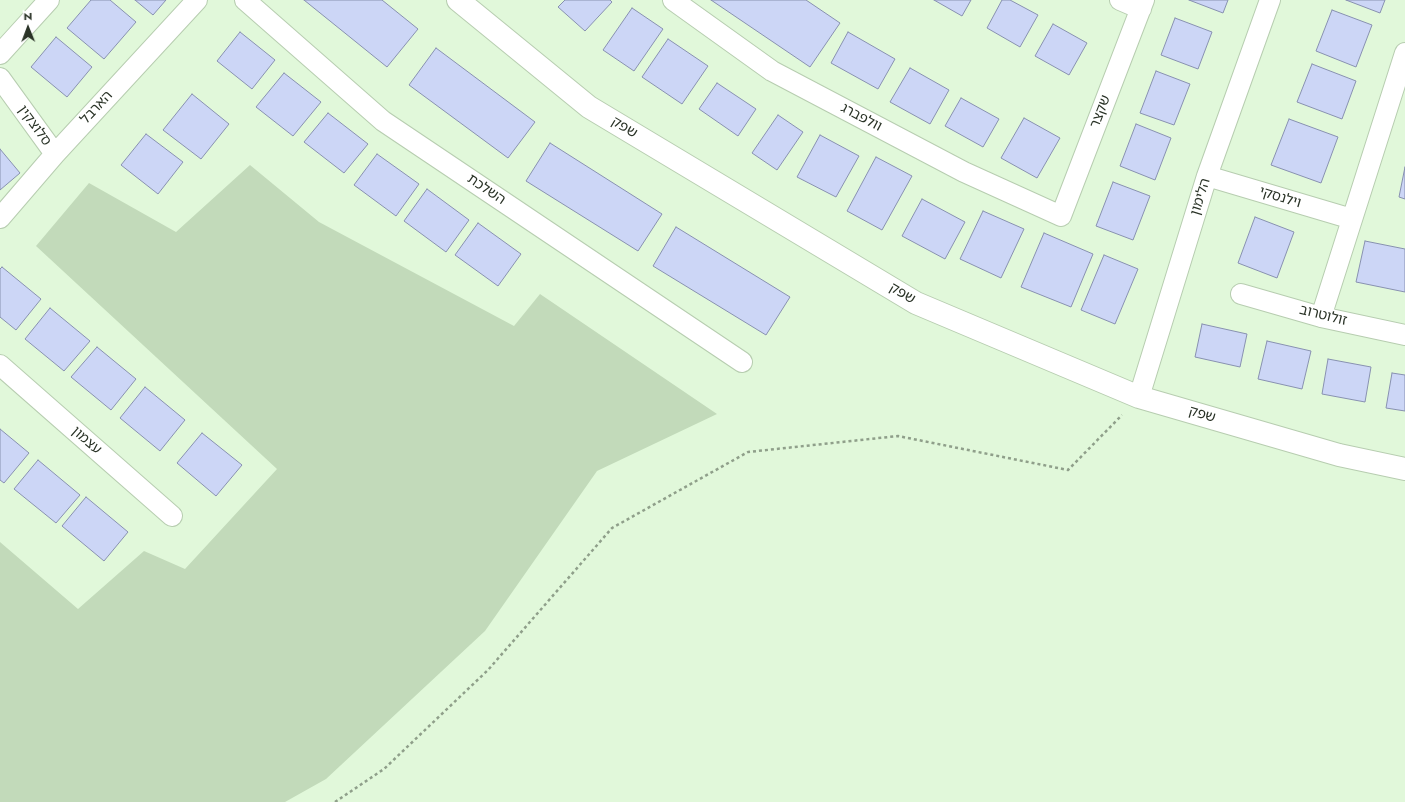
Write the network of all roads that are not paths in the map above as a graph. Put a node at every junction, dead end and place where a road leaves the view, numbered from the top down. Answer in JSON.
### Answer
{"nodes":[{"id":1,"x":49,"y":0,"type":"edge"},
{"id":2,"x":197,"y":0,"type":"edge"},
{"id":3,"x":245,"y":0,"type":"edge"},
{"id":4,"x":458,"y":0,"type":"edge"},
{"id":5,"x":673,"y":0,"type":"edge"},
{"id":6,"x":1120,"y":0,"type":"edge"},
{"id":7,"x":1270,"y":0,"type":"edge"},
{"id":8,"x":1142,"y":4,"type":"edge"},
{"id":9,"x":1405,"y":53,"type":"edge"},
{"id":10,"x":0,"y":54,"type":"edge"},
{"id":11,"x":0,"y":78,"type":"edge"},
{"id":12,"x":1396,"y":108,"type":"edge"},
{"id":13,"x":55,"y":154,"type":"junction"},
{"id":14,"x":1207,"y":176,"type":"junction"},
{"id":15,"x":1061,"y":216,"type":"joint"},
{"id":16,"x":0,"y":218,"type":"edge"},
{"id":17,"x":1352,"y":219,"type":"junction"},
{"id":18,"x":1241,"y":294,"type":"dead end"},
{"id":19,"x":1321,"y":317,"type":"junction"},
{"id":20,"x":1405,"y":335,"type":"edge"},
{"id":21,"x":742,"y":362,"type":"dead end"},
{"id":22,"x":0,"y":365,"type":"edge"},
{"id":23,"x":1140,"y":397,"type":"junction"},
{"id":24,"x":1405,"y":469,"type":"edge"},
{"id":25,"x":172,"y":516,"type":"dead end"}],
"edges":[{"from":1,"to":10,"type":"street"},
{"from":2,"to":13,"type":"street","name":"הארבל"},
{"from":3,"to":21,"type":"street","name":"השלכת"},
{"from":4,"to":23,"type":"street","name":"שפק"},
{"from":5,"to":15,"type":"street","name":"וולפברג"},
{"from":6,"to":8,"type":"street","name":"שקצר"},
{"from":7,"to":14,"type":"street","name":"הלימון"},
{"from":8,"to":15,"type":"street","name":"שקצר"},
{"from":9,"to":12,"type":"street"},
{"from":11,"to":13,"type":"street","name":"סלוצקין"},
{"from":12,"to":17,"type":"street"},
{"from":13,"to":16,"type":"street","name":"הארבל"},
{"from":14,"to":17,"type":"street","name":"וילנסקי"},
{"from":14,"to":23,"type":"street","name":"הלימון"},
{"from":17,"to":19,"type":"street"},
{"from":18,"to":19,"type":"street","name":"זולוטרוב"},
{"from":19,"to":20,"type":"street","name":"זולוטרוב"},
{"from":22,"to":25,"type":"street","name":"עצמון"},
{"from":23,"to":24,"type":"street","name":"שפק"}]}
